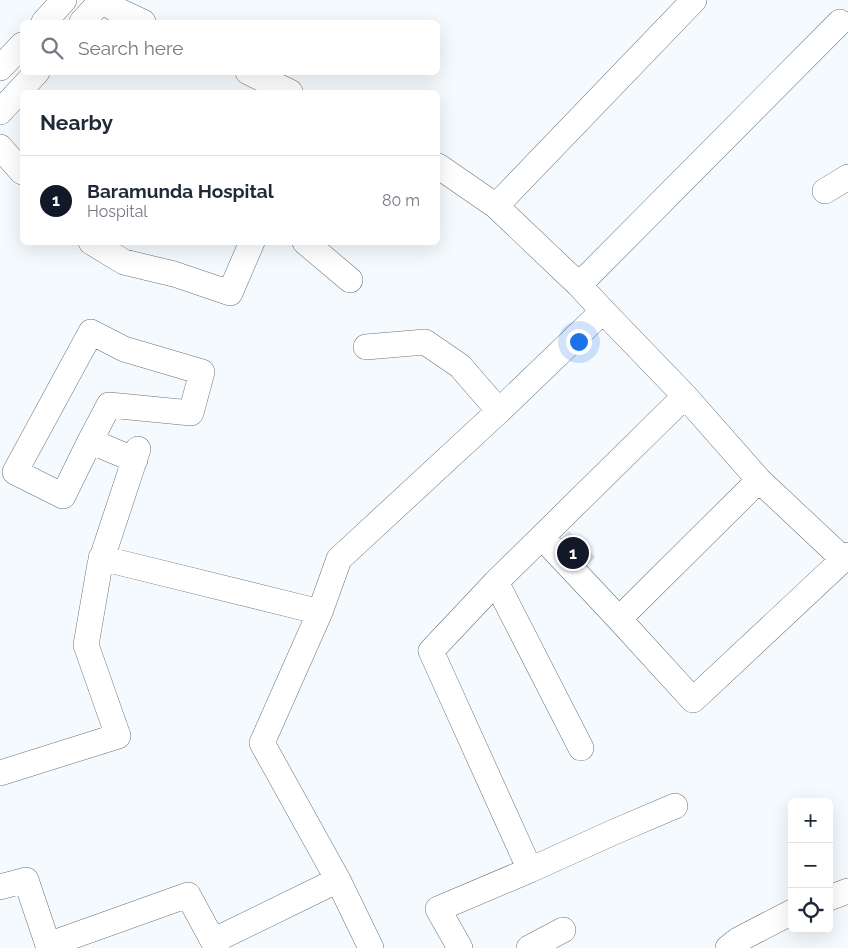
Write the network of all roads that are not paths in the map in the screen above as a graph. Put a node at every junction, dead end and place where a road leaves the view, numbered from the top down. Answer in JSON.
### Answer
{"nodes":[{"id":1,"x":64,"y":0,"type":"edge"},
{"id":2,"x":102,"y":0,"type":"edge"},
{"id":3,"x":694,"y":0,"type":"edge"},
{"id":4,"x":46,"y":20,"type":"edge"},
{"id":5,"x":84,"y":20,"type":"edge"},
{"id":6,"x":139,"y":20,"type":"edge"},
{"id":7,"x":840,"y":22,"type":"dead end"},
{"id":8,"x":20,"y":47,"type":"edge"},
{"id":9,"x":0,"y":68,"type":"edge"},
{"id":10,"x":34,"y":75,"type":"edge"},
{"id":11,"x":254,"y":75,"type":"edge"},
{"id":12,"x":20,"y":90,"type":"edge"},
{"id":13,"x":20,"y":90,"type":"edge"},
{"id":14,"x":286,"y":90,"type":"edge"},
{"id":15,"x":0,"y":112,"type":"edge"},
{"id":16,"x":0,"y":147,"type":"edge"},
{"id":17,"x":440,"y":167,"type":"edge"},
{"id":18,"x":20,"y":170,"type":"edge"},
{"id":19,"x":848,"y":177,"type":"edge"},
{"id":20,"x":825,"y":191,"type":"dead end"},
{"id":21,"x":496,"y":206,"type":"junction"},
{"id":22,"x":97,"y":245,"type":"edge"},
{"id":23,"x":251,"y":245,"type":"edge"},
{"id":24,"x":309,"y":245,"type":"edge"},
{"id":25,"x":350,"y":280,"type":"dead end"},
{"id":26,"x":579,"y":285,"type":"junction"},
{"id":27,"x":603,"y":311,"type":"junction"},
{"id":28,"x":366,"y":348,"type":"dead end"},
{"id":29,"x":685,"y":396,"type":"junction"},
{"id":30,"x":499,"y":411,"type":"junction"},
{"id":31,"x":90,"y":441,"type":"junction"},
{"id":32,"x":759,"y":480,"type":"junction"},
{"id":33,"x":542,"y":537,"type":"junction"},
{"id":34,"x":846,"y":557,"type":"edge"},
{"id":35,"x":101,"y":558,"type":"junction"},
{"id":36,"x":496,"y":582,"type":"junction"},
{"id":37,"x":320,"y":612,"type":"junction"},
{"id":38,"x":618,"y":619,"type":"junction"},
{"id":39,"x":582,"y":748,"type":"dead end"},
{"id":40,"x":0,"y":773,"type":"edge"},
{"id":41,"x":675,"y":806,"type":"dead end"},
{"id":42,"x":530,"y":870,"type":"junction"},
{"id":43,"x":338,"y":880,"type":"junction"},
{"id":44,"x":0,"y":887,"type":"edge"},
{"id":45,"x":848,"y":891,"type":"edge"},
{"id":46,"x":833,"y":897,"type":"edge"},
{"id":47,"x":788,"y":914,"type":"edge"},
{"id":48,"x":563,"y":930,"type":"dead end"},
{"id":49,"x":215,"y":945,"type":"edge"},
{"id":50,"x":48,"y":946,"type":"edge"},
{"id":51,"x":371,"y":948,"type":"edge"},
{"id":52,"x":460,"y":948,"type":"edge"},
{"id":53,"x":530,"y":948,"type":"edge"},
{"id":54,"x":728,"y":948,"type":"edge"}],
"edges":[{"from":1,"to":4,"type":"street"},
{"from":2,"to":5,"type":"street"},
{"from":2,"to":6,"type":"street"},
{"from":3,"to":21,"type":"street"},
{"from":7,"to":26,"type":"street"},
{"from":8,"to":9,"type":"street"},
{"from":10,"to":12,"type":"street"},
{"from":11,"to":14,"type":"street"},
{"from":13,"to":15,"type":"street"},
{"from":16,"to":18,"type":"street"},
{"from":17,"to":21,"type":"street"},
{"from":19,"to":20,"type":"street"},
{"from":21,"to":26,"type":"street"},
{"from":22,"to":23,"type":"street"},
{"from":24,"to":25,"type":"street"},
{"from":26,"to":27,"type":"street"},
{"from":27,"to":29,"type":"street"},
{"from":27,"to":30,"type":"street"},
{"from":28,"to":30,"type":"street"},
{"from":29,"to":32,"type":"street"},
{"from":29,"to":33,"type":"street"},
{"from":30,"to":37,"type":"street"},
{"from":31,"to":31,"type":"street"},
{"from":31,"to":35,"type":"street"},
{"from":32,"to":34,"type":"street"},
{"from":32,"to":38,"type":"street"},
{"from":33,"to":36,"type":"street"},
{"from":33,"to":38,"type":"street"},
{"from":34,"to":38,"type":"street"},
{"from":35,"to":37,"type":"street"},
{"from":35,"to":40,"type":"street"},
{"from":36,"to":39,"type":"street"},
{"from":36,"to":42,"type":"street"},
{"from":37,"to":43,"type":"street"},
{"from":41,"to":42,"type":"street"},
{"from":42,"to":52,"type":"street"},
{"from":43,"to":49,"type":"street"},
{"from":43,"to":51,"type":"street"},
{"from":44,"to":50,"type":"street"},
{"from":45,"to":46,"type":"street"},
{"from":47,"to":54,"type":"street"},
{"from":48,"to":53,"type":"street"},
{"from":49,"to":50,"type":"street"}]}
